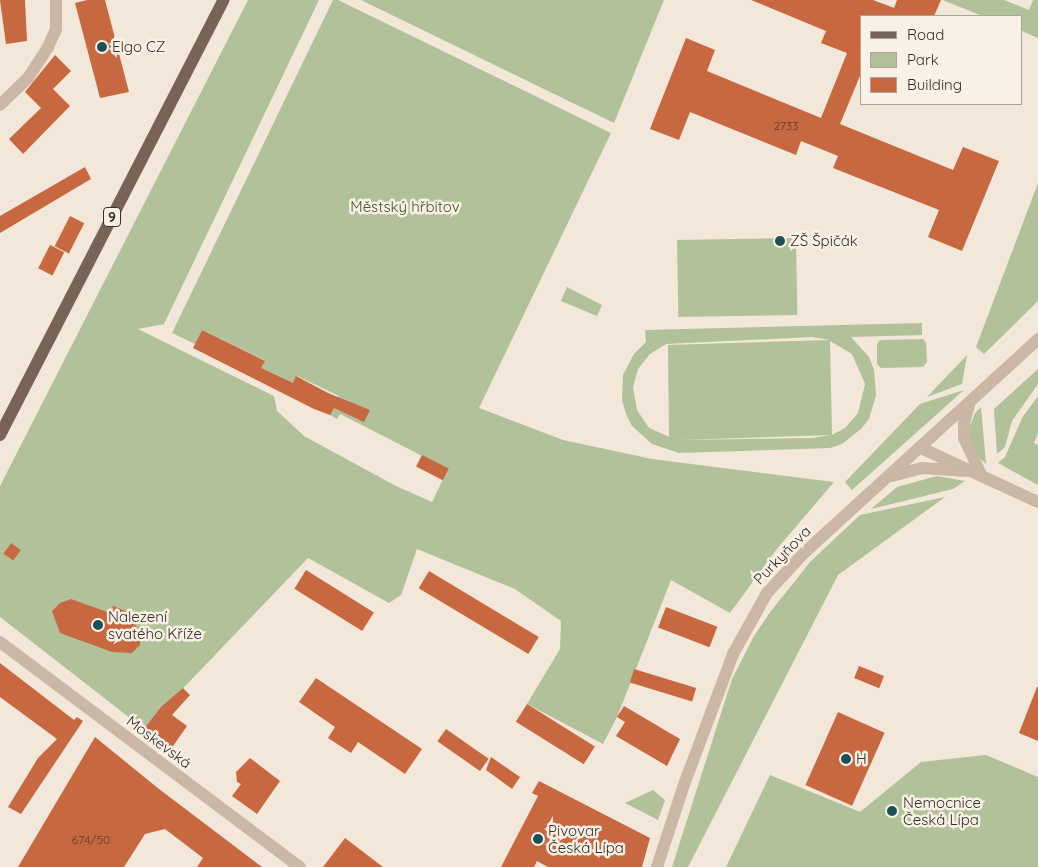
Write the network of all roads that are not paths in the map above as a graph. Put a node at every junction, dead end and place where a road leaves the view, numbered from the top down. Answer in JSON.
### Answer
{"nodes":[{"id":1,"x":224,"y":0,"type":"edge"},
{"id":2,"x":57,"y":6,"type":"edge"},
{"id":3,"x":0,"y":105,"type":"edge"},
{"id":4,"x":1038,"y":339,"type":"edge"},
{"id":5,"x":970,"y":404,"type":"junction"},
{"id":6,"x":0,"y":435,"type":"edge"},
{"id":7,"x":921,"y":448,"type":"junction"},
{"id":8,"x":980,"y":473,"type":"junction"},
{"id":9,"x":889,"y":477,"type":"junction"},
{"id":10,"x":1038,"y":502,"type":"edge"},
{"id":11,"x":0,"y":642,"type":"edge"},
{"id":12,"x":300,"y":867,"type":"edge"},
{"id":13,"x":657,"y":867,"type":"edge"}],
"edges":[{"from":1,"to":6,"type":"main road","number":"9"},
{"from":2,"to":3,"type":"street"},
{"from":4,"to":5,"type":"street","name":"Purkyňova"},
{"from":5,"to":7,"type":"street","name":"Purkyňova"},
{"from":5,"to":8,"type":"street"},
{"from":7,"to":8,"type":"street"},
{"from":7,"to":9,"type":"street","name":"Purkyňova"},
{"from":8,"to":9,"type":"street"},
{"from":8,"to":10,"type":"street"},
{"from":9,"to":13,"type":"street","name":"Purkyňova"},
{"from":11,"to":12,"type":"street","name":"Moskevská"}]}
